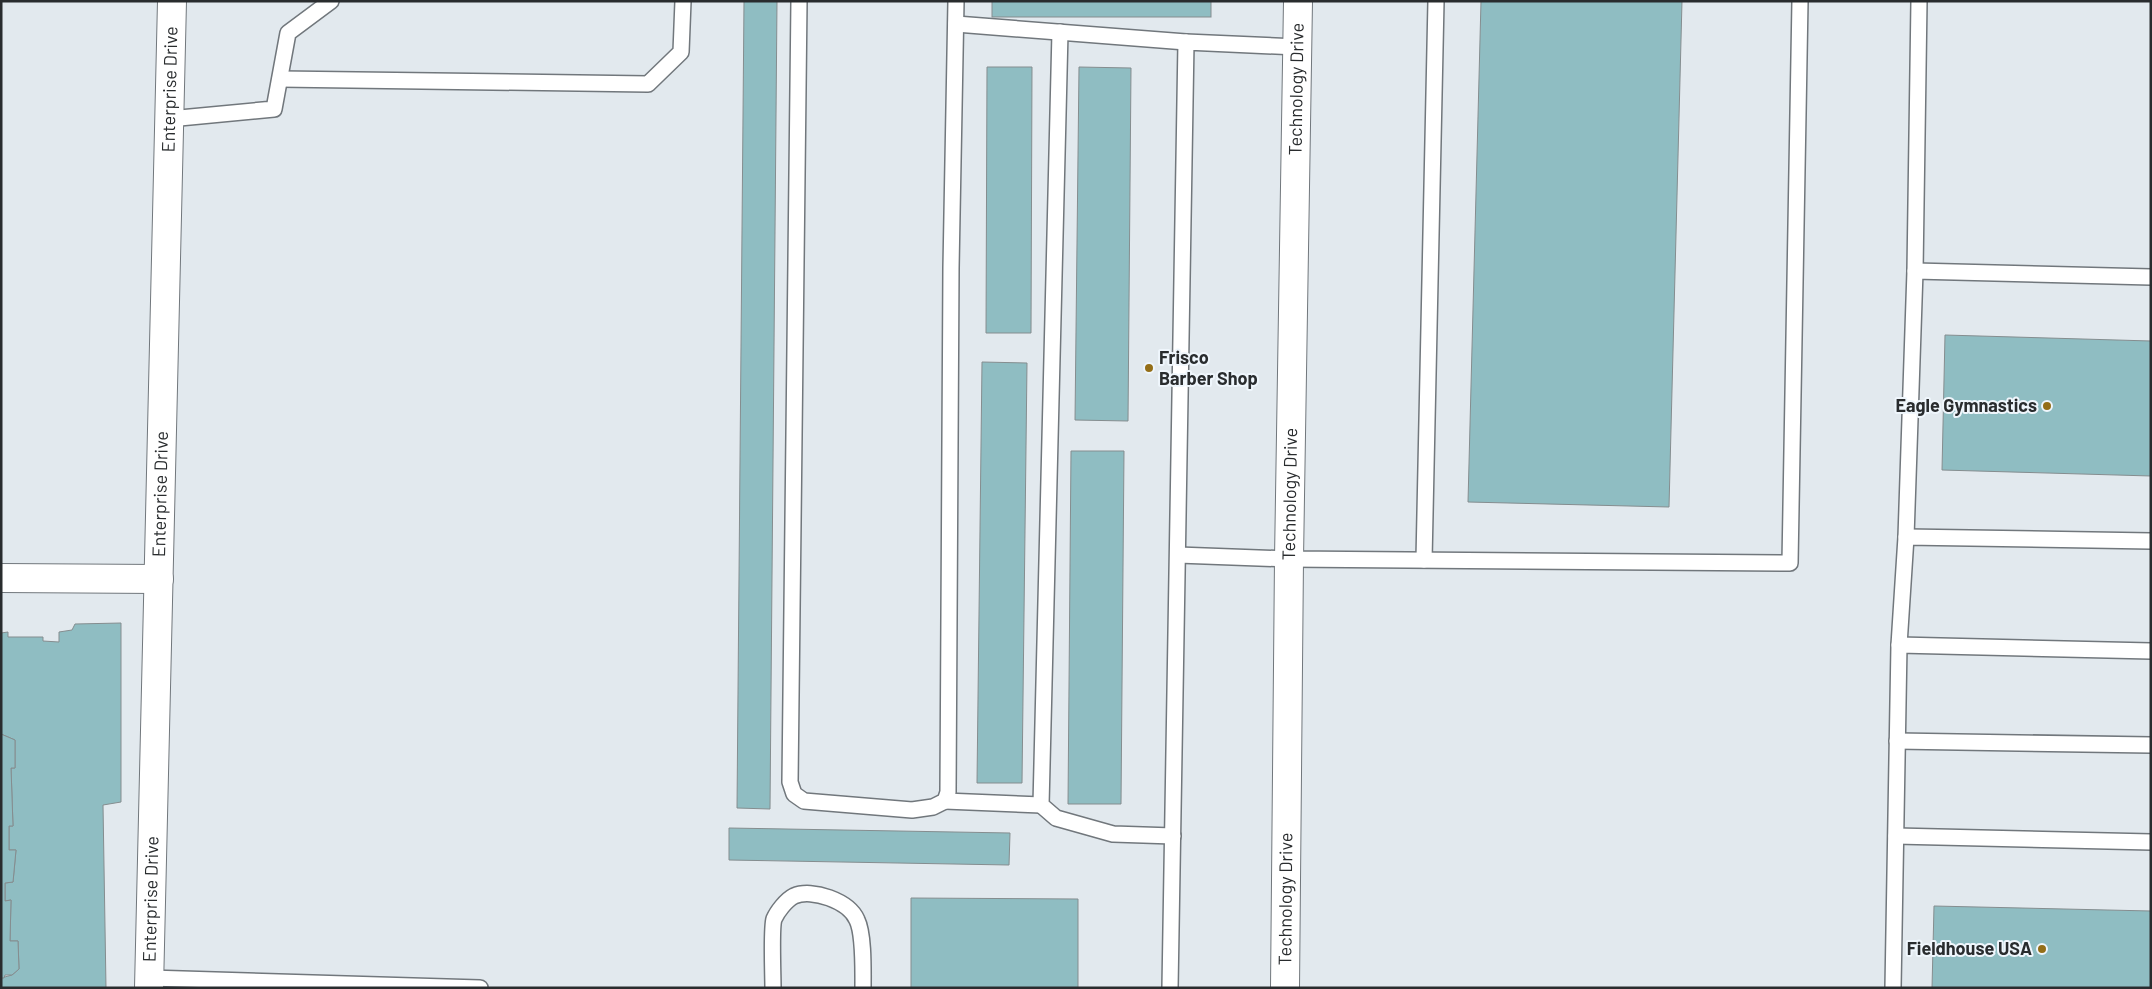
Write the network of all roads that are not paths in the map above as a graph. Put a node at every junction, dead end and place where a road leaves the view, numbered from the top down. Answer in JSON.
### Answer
{"nodes":[{"id":1,"x":172,"y":1,"type":"edge"},
{"id":2,"x":331,"y":1,"type":"edge"},
{"id":3,"x":682,"y":1,"type":"edge"},
{"id":4,"x":799,"y":1,"type":"edge"},
{"id":5,"x":956,"y":1,"type":"edge"},
{"id":6,"x":1298,"y":1,"type":"edge"},
{"id":7,"x":1436,"y":1,"type":"edge"},
{"id":8,"x":1800,"y":1,"type":"edge"},
{"id":9,"x":1918,"y":1,"type":"edge"},
{"id":10,"x":956,"y":24,"type":"junction"},
{"id":11,"x":1060,"y":32,"type":"junction"},
{"id":12,"x":1186,"y":42,"type":"junction"},
{"id":13,"x":1297,"y":47,"type":"junction"},
{"id":14,"x":280,"y":79,"type":"junction"},
{"id":15,"x":169,"y":119,"type":"junction"},
{"id":16,"x":1915,"y":271,"type":"junction"},
{"id":17,"x":2151,"y":277,"type":"edge"},
{"id":18,"x":1906,"y":537,"type":"junction"},
{"id":19,"x":2151,"y":541,"type":"edge"},
{"id":20,"x":1178,"y":555,"type":"junction"},
{"id":21,"x":1289,"y":559,"type":"junction"},
{"id":22,"x":1424,"y":560,"type":"junction"},
{"id":23,"x":1,"y":578,"type":"edge"},
{"id":24,"x":159,"y":579,"type":"junction"},
{"id":25,"x":1899,"y":645,"type":"junction"},
{"id":26,"x":2151,"y":651,"type":"edge"},
{"id":27,"x":1897,"y":741,"type":"junction"},
{"id":28,"x":2151,"y":745,"type":"edge"},
{"id":29,"x":945,"y":800,"type":"junction"},
{"id":30,"x":1041,"y":805,"type":"junction"},
{"id":31,"x":1173,"y":836,"type":"junction"},
{"id":32,"x":1896,"y":836,"type":"junction"},
{"id":33,"x":2151,"y":842,"type":"edge"},
{"id":34,"x":149,"y":983,"type":"edge"},
{"id":35,"x":391,"y":987,"type":"edge"},
{"id":36,"x":480,"y":988,"type":"edge"},
{"id":37,"x":772,"y":988,"type":"edge"},
{"id":38,"x":863,"y":988,"type":"edge"},
{"id":39,"x":1170,"y":988,"type":"edge"},
{"id":40,"x":1285,"y":988,"type":"edge"},
{"id":41,"x":1893,"y":988,"type":"edge"}],
"edges":[{"from":1,"to":15,"type":"street","name":"Enterprise Drive"},
{"from":2,"to":14,"type":"lane"},
{"from":3,"to":14,"type":"lane"},
{"from":4,"to":29,"type":"lane"},
{"from":5,"to":10,"type":"lane"},
{"from":6,"to":13,"type":"street","name":"Technology Drive"},
{"from":7,"to":22,"type":"lane"},
{"from":8,"to":22,"type":"lane"},
{"from":9,"to":16,"type":"lane"},
{"from":10,"to":11,"type":"lane"},
{"from":10,"to":29,"type":"lane"},
{"from":11,"to":12,"type":"lane"},
{"from":11,"to":30,"type":"lane"},
{"from":12,"to":13,"type":"lane"},
{"from":12,"to":20,"type":"lane"},
{"from":13,"to":21,"type":"street","name":"Technology Drive"},
{"from":14,"to":15,"type":"lane"},
{"from":15,"to":24,"type":"street","name":"Enterprise Drive"},
{"from":16,"to":17,"type":"lane"},
{"from":16,"to":18,"type":"lane"},
{"from":18,"to":19,"type":"lane"},
{"from":18,"to":25,"type":"lane"},
{"from":20,"to":21,"type":"lane"},
{"from":20,"to":31,"type":"lane"},
{"from":21,"to":22,"type":"lane"},
{"from":21,"to":40,"type":"street","name":"Technology Drive"},
{"from":23,"to":24,"type":"street"},
{"from":24,"to":34,"type":"street","name":"Enterprise Drive"},
{"from":25,"to":26,"type":"lane"},
{"from":25,"to":27,"type":"lane"},
{"from":27,"to":28,"type":"lane"},
{"from":27,"to":32,"type":"lane"},
{"from":29,"to":30,"type":"lane"},
{"from":30,"to":31,"type":"lane"},
{"from":31,"to":39,"type":"lane"},
{"from":32,"to":33,"type":"lane"},
{"from":32,"to":41,"type":"lane"},
{"from":34,"to":35,"type":"lane"},
{"from":35,"to":36,"type":"lane"},
{"from":37,"to":38,"type":"lane"}]}
